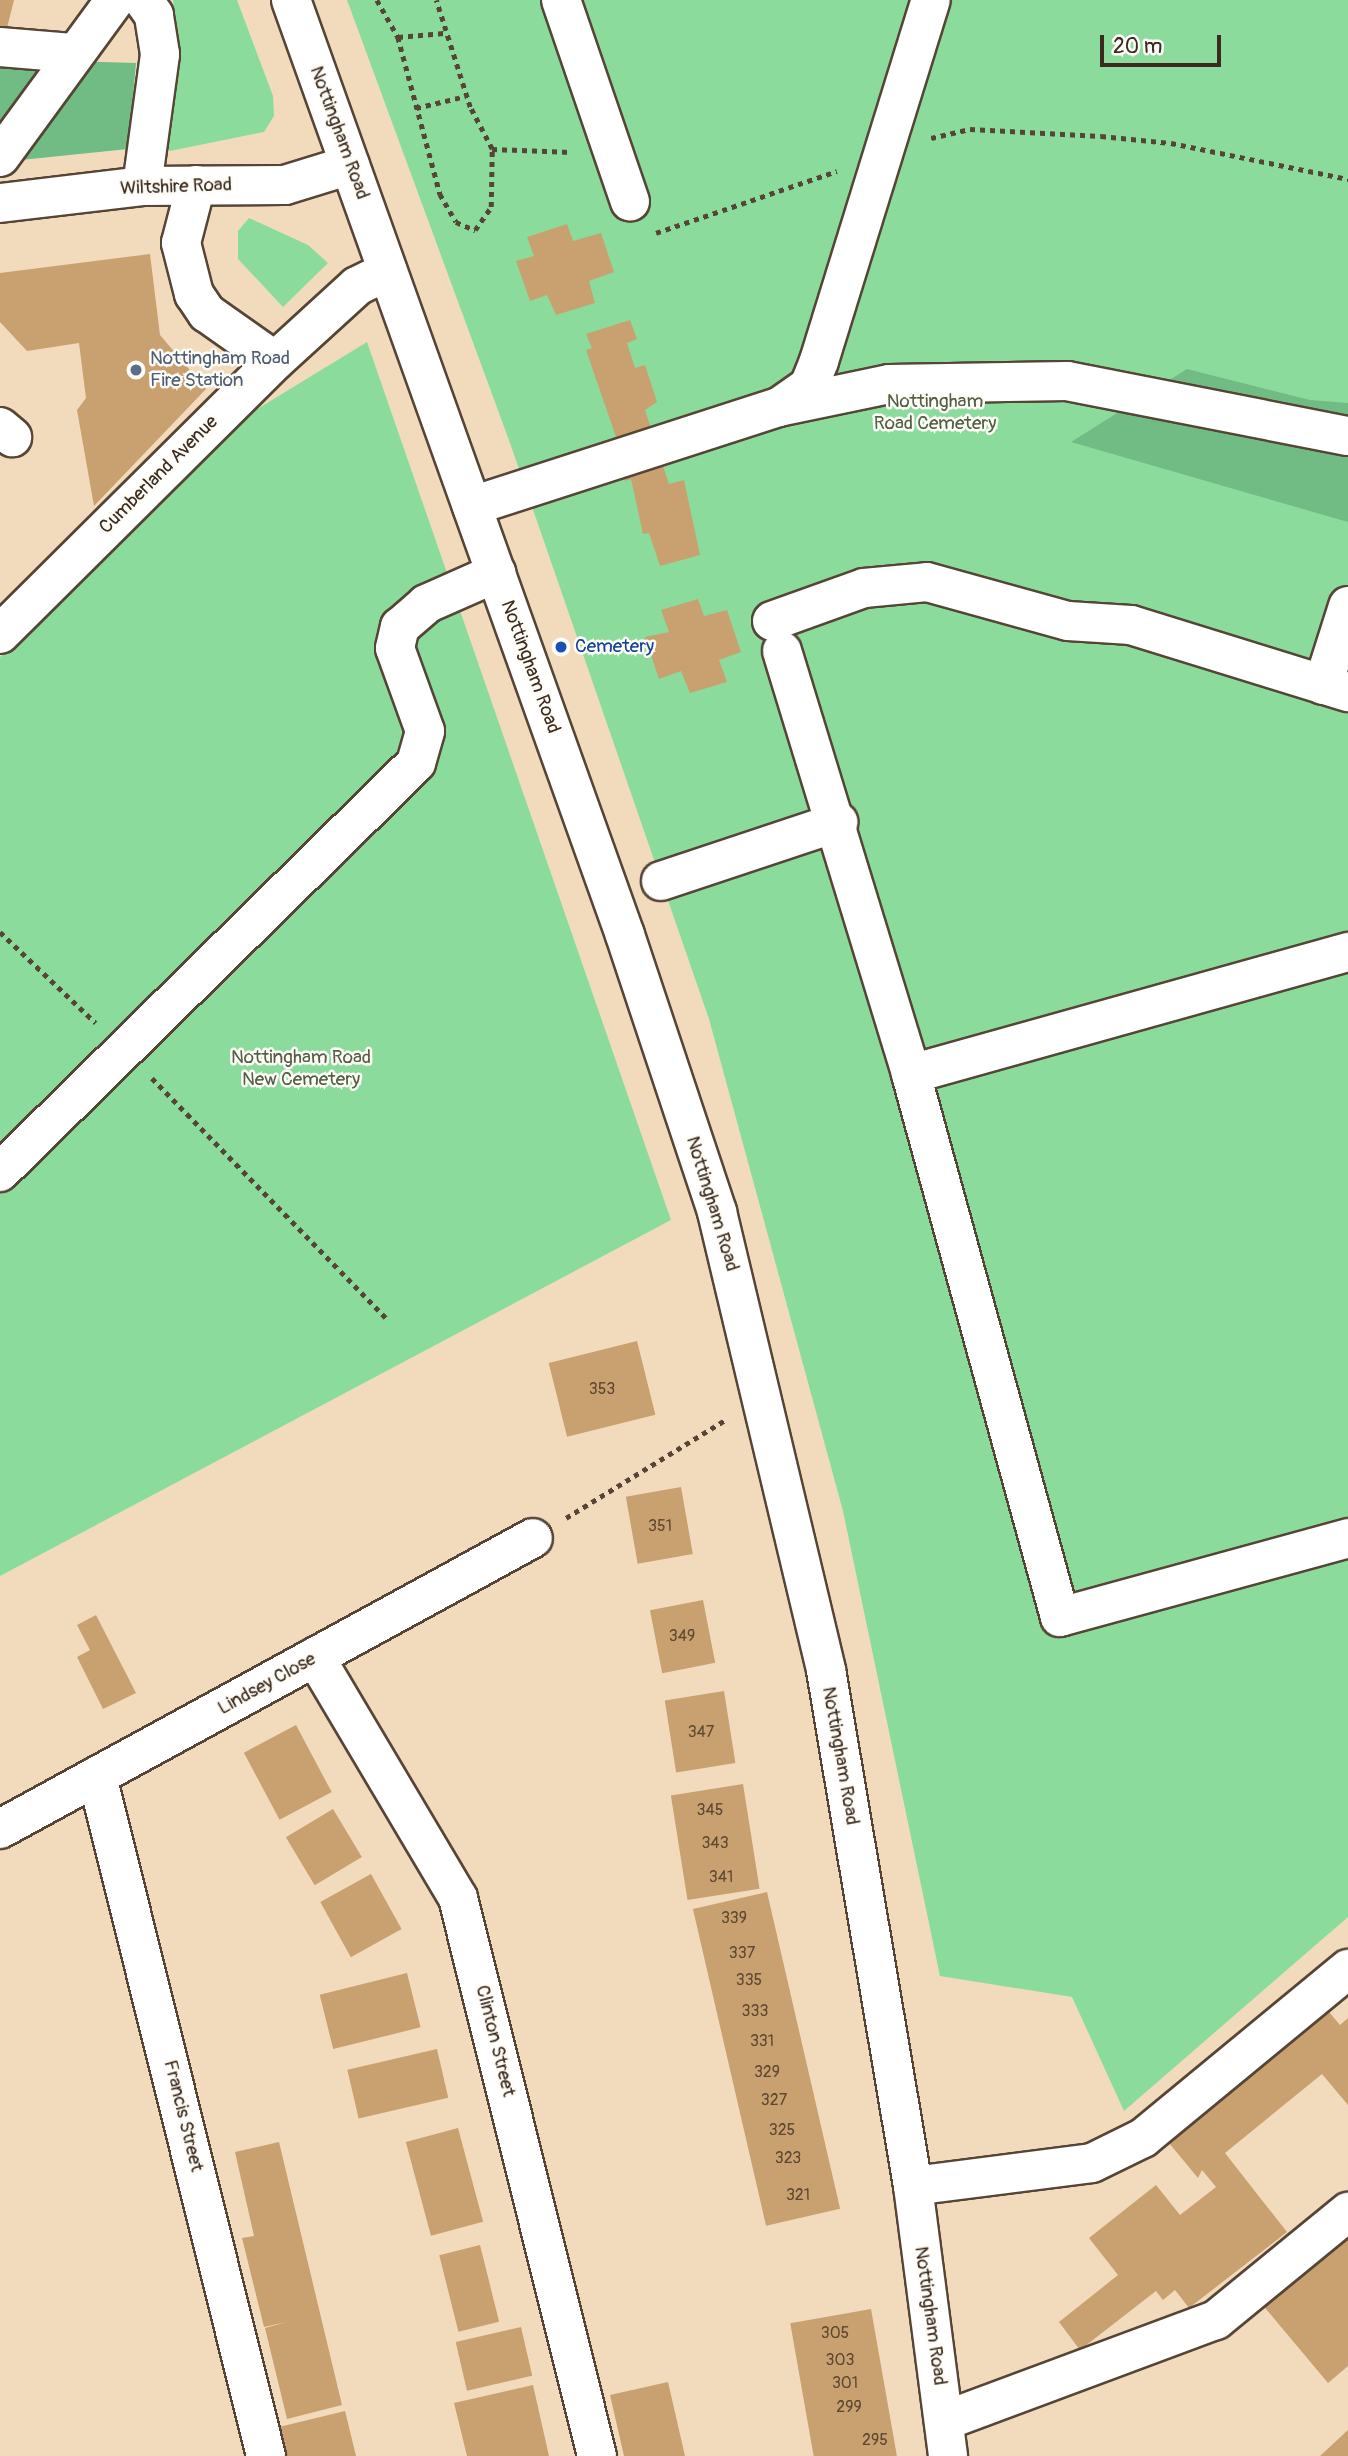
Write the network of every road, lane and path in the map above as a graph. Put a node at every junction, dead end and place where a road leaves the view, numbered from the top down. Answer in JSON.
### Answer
{"nodes":[{"id":1,"x":115,"y":0,"type":"edge"},
{"id":2,"x":143,"y":0,"type":"edge"},
{"id":3,"x":291,"y":0,"type":"edge"},
{"id":4,"x":377,"y":0,"type":"edge"},
{"id":5,"x":436,"y":0,"type":"edge"},
{"id":6,"x":561,"y":0,"type":"edge"},
{"id":7,"x":931,"y":0,"type":"edge"},
{"id":8,"x":444,"y":33,"type":"junction"},
{"id":9,"x":398,"y":37,"type":"junction"},
{"id":10,"x":0,"y":47,"type":"edge"},
{"id":11,"x":72,"y":53,"type":"junction"},
{"id":12,"x":466,"y":96,"type":"junction"},
{"id":13,"x":416,"y":108,"type":"junction"},
{"id":14,"x":492,"y":149,"type":"junction"},
{"id":15,"x":884,"y":155,"type":"junction"},
{"id":16,"x":0,"y":157,"type":"edge"},
{"id":17,"x":616,"y":163,"type":"junction"},
{"id":18,"x":350,"y":165,"type":"junction"},
{"id":19,"x":1348,"y":179,"type":"edge"},
{"id":20,"x":196,"y":185,"type":"junction"},
{"id":21,"x":142,"y":186,"type":"junction"},
{"id":22,"x":0,"y":203,"type":"edge"},
{"id":23,"x":636,"y":219,"type":"joint"},
{"id":24,"x":388,"y":271,"type":"junction"},
{"id":25,"x":275,"y":361,"type":"junction"},
{"id":26,"x":779,"y":407,"type":"junction"},
{"id":27,"x":1348,"y":436,"type":"edge"},
{"id":28,"x":472,"y":506,"type":"junction"},
{"id":29,"x":496,"y":573,"type":"junction"},
{"id":30,"x":1348,"y":606,"type":"edge"},
{"id":31,"x":0,"y":634,"type":"edge"},
{"id":32,"x":1336,"y":689,"type":"edge"},
{"id":33,"x":838,"y":822,"type":"junction"},
{"id":34,"x":661,"y":881,"type":"dead end"},
{"id":35,"x":0,"y":932,"type":"edge"},
{"id":36,"x":1348,"y":953,"type":"edge"},
{"id":37,"x":125,"y":1051,"type":"junction"},
{"id":38,"x":911,"y":1074,"type":"junction"},
{"id":39,"x":0,"y":1172,"type":"edge"},
{"id":40,"x":386,"y":1318,"type":"dead end"},
{"id":41,"x":722,"y":1422,"type":"dead end"},
{"id":42,"x":578,"y":1511,"type":"dead end"},
{"id":43,"x":533,"y":1538,"type":"dead end"},
{"id":44,"x":1348,"y":1538,"type":"edge"},
{"id":45,"x":315,"y":1657,"type":"junction"},
{"id":46,"x":97,"y":1776,"type":"junction"},
{"id":47,"x":0,"y":1829,"type":"edge"},
{"id":48,"x":1348,"y":1969,"type":"edge"},
{"id":49,"x":913,"y":2186,"type":"junction"},
{"id":50,"x":1348,"y":2212,"type":"edge"},
{"id":51,"x":946,"y":2439,"type":"edge"},
{"id":52,"x":266,"y":2456,"type":"edge"},
{"id":53,"x":597,"y":2456,"type":"edge"}],
"edges":[{"from":1,"to":11,"type":"street"},
{"from":2,"to":21,"type":"street"},
{"from":3,"to":18,"type":"street","name":"Nottingham Road"},
{"from":4,"to":9,"type":"path"},
{"from":5,"to":8,"type":"path"},
{"from":6,"to":17,"type":"street"},
{"from":7,"to":15,"type":"street"},
{"from":8,"to":9,"type":"path"},
{"from":8,"to":12,"type":"path"},
{"from":9,"to":13,"type":"path"},
{"from":10,"to":11,"type":"street"},
{"from":11,"to":16,"type":"street"},
{"from":12,"to":13,"type":"path"},
{"from":12,"to":14,"type":"path"},
{"from":13,"to":14,"type":"path"},
{"from":14,"to":17,"type":"path"},
{"from":15,"to":19,"type":"path"},
{"from":15,"to":23,"type":"path"},
{"from":15,"to":26,"type":"street"},
{"from":17,"to":23,"type":"street"},
{"from":18,"to":20,"type":"street","name":"Wiltshire Road"},
{"from":18,"to":24,"type":"street","name":"Nottingham Road"},
{"from":20,"to":21,"type":"street","name":"Wiltshire Road"},
{"from":20,"to":25,"type":"street"},
{"from":21,"to":22,"type":"street","name":"Wiltshire Road"},
{"from":24,"to":25,"type":"street","name":"Cumberland Avenue"},
{"from":24,"to":28,"type":"street","name":"Nottingham Road"},
{"from":25,"to":31,"type":"street","name":"Cumberland Avenue"},
{"from":26,"to":27,"type":"street"},
{"from":26,"to":28,"type":"street"},
{"from":28,"to":29,"type":"street","name":"Nottingham Road"},
{"from":29,"to":37,"type":"street"},
{"from":29,"to":49,"type":"street","name":"Nottingham Road"},
{"from":30,"to":32,"type":"street"},
{"from":32,"to":33,"type":"street"},
{"from":33,"to":34,"type":"street"},
{"from":33,"to":38,"type":"street"},
{"from":35,"to":37,"type":"path"},
{"from":36,"to":38,"type":"street"},
{"from":37,"to":39,"type":"street"},
{"from":37,"to":40,"type":"path"},
{"from":38,"to":44,"type":"street"},
{"from":41,"to":42,"type":"path"},
{"from":43,"to":45,"type":"street","name":"Lindsey Close"},
{"from":45,"to":46,"type":"street","name":"Lindsey Close"},
{"from":45,"to":53,"type":"street","name":"Clinton Street"},
{"from":46,"to":47,"type":"street","name":"Lindsey Close"},
{"from":46,"to":52,"type":"street","name":"Francis Street"},
{"from":48,"to":49,"type":"street"},
{"from":49,"to":51,"type":"street","name":"Nottingham Road"},
{"from":50,"to":51,"type":"street"}]}
